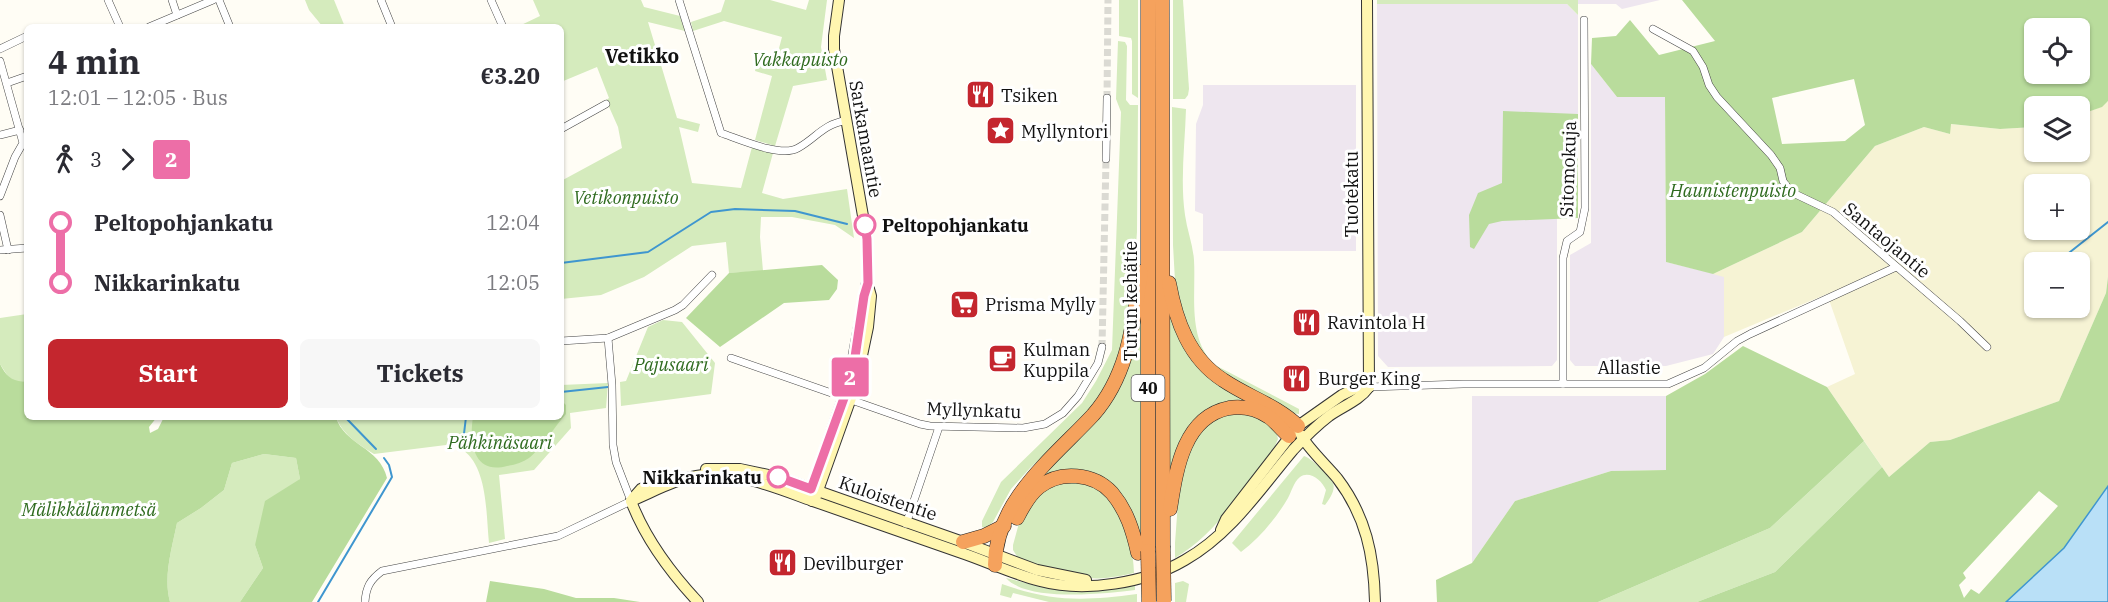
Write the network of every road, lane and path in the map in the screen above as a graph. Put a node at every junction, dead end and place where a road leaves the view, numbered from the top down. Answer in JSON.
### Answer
{"nodes":[{"id":1,"x":108,"y":0,"type":"edge"},
{"id":2,"x":172,"y":0,"type":"edge"},
{"id":3,"x":213,"y":0,"type":"edge"},
{"id":4,"x":219,"y":0,"type":"edge"},
{"id":5,"x":381,"y":0,"type":"edge"},
{"id":6,"x":490,"y":0,"type":"edge"},
{"id":7,"x":679,"y":0,"type":"edge"},
{"id":8,"x":839,"y":0,"type":"edge"},
{"id":9,"x":1148,"y":0,"type":"edge"},
{"id":10,"x":1162,"y":0,"type":"edge"},
{"id":11,"x":1367,"y":0,"type":"edge"},
{"id":12,"x":177,"y":15,"type":"junction"},
{"id":13,"x":1584,"y":20,"type":"dead end"},
{"id":14,"x":119,"y":24,"type":"edge"},
{"id":15,"x":167,"y":24,"type":"edge"},
{"id":16,"x":229,"y":24,"type":"edge"},
{"id":17,"x":391,"y":24,"type":"edge"},
{"id":18,"x":502,"y":24,"type":"edge"},
{"id":19,"x":1653,"y":29,"type":"dead end"},
{"id":20,"x":24,"y":37,"type":"edge"},
{"id":21,"x":0,"y":49,"type":"edge"},
{"id":22,"x":0,"y":61,"type":"edge"},
{"id":23,"x":24,"y":76,"type":"edge"},
{"id":24,"x":8,"y":83,"type":"junction"},
{"id":25,"x":1107,"y":98,"type":"tunnel mouth"},
{"id":26,"x":606,"y":104,"type":"dead end"},
{"id":27,"x":847,"y":120,"type":"junction"},
{"id":28,"x":564,"y":127,"type":"edge"},
{"id":29,"x":20,"y":130,"type":"junction"},
{"id":30,"x":0,"y":135,"type":"edge"},
{"id":31,"x":23,"y":143,"type":"joint"},
{"id":32,"x":1106,"y":159,"type":"tunnel mouth"},
{"id":33,"x":0,"y":196,"type":"edge"},
{"id":34,"x":0,"y":215,"type":"edge"},
{"id":35,"x":1148,"y":225,"type":"junction"},
{"id":36,"x":24,"y":248,"type":"edge"},
{"id":37,"x":1163,"y":248,"type":"junction"},
{"id":38,"x":4,"y":250,"type":"edge"},
{"id":39,"x":1896,"y":267,"type":"junction"},
{"id":40,"x":711,"y":275,"type":"dead end"},
{"id":41,"x":608,"y":338,"type":"junction"},
{"id":42,"x":564,"y":341,"type":"edge"},
{"id":43,"x":1102,"y":347,"type":"tunnel mouth"},
{"id":44,"x":1987,"y":347,"type":"dead end"},
{"id":45,"x":731,"y":358,"type":"dead end"},
{"id":46,"x":1563,"y":384,"type":"junction"},
{"id":47,"x":1369,"y":387,"type":"junction"},
{"id":48,"x":848,"y":400,"type":"junction"},
{"id":49,"x":939,"y":427,"type":"junction"},
{"id":50,"x":1297,"y":434,"type":"junction"},
{"id":51,"x":814,"y":494,"type":"junction"},
{"id":52,"x":631,"y":501,"type":"junction"},
{"id":53,"x":1004,"y":526,"type":"junction"},
{"id":54,"x":905,"y":527,"type":"junction"},
{"id":55,"x":963,"y":542,"type":"junction"},
{"id":56,"x":1163,"y":546,"type":"junction"},
{"id":57,"x":1143,"y":552,"type":"junction"},
{"id":58,"x":998,"y":558,"type":"junction"},
{"id":59,"x":365,"y":602,"type":"edge"},
{"id":60,"x":698,"y":602,"type":"edge"},
{"id":61,"x":1149,"y":602,"type":"edge"},
{"id":62,"x":1164,"y":602,"type":"edge"},
{"id":63,"x":1375,"y":602,"type":"edge"}],
"edges":[{"from":1,"to":14,"type":"street"},
{"from":2,"to":12,"type":"street"},
{"from":3,"to":12,"type":"street"},
{"from":4,"to":16,"type":"street"},
{"from":5,"to":17,"type":"street"},
{"from":6,"to":18,"type":"street"},
{"from":7,"to":27,"type":"street"},
{"from":8,"to":27,"type":"street","name":"Sarkamaantie"},
{"from":9,"to":35,"type":"highway","name":"Turun kehätie","number":"40"},
{"from":10,"to":37,"type":"highway","name":"Turun kehätie","number":"40"},
{"from":11,"to":47,"type":"street","name":"Tuotekatu"},
{"from":12,"to":15,"type":"street"},
{"from":13,"to":46,"type":"street","name":"Sitomokuja"},
{"from":19,"to":39,"type":"street","name":"Santaojantie"},
{"from":20,"to":21,"type":"street"},
{"from":22,"to":24,"type":"street"},
{"from":23,"to":24,"type":"street"},
{"from":24,"to":29,"type":"street"},
{"from":25,"to":32,"type":"street"},
{"from":26,"to":28,"type":"street"},
{"from":27,"to":48,"type":"street","name":"Sarkamaantie"},
{"from":29,"to":30,"type":"street"},
{"from":29,"to":31,"type":"street"},
{"from":31,"to":33,"type":"street"},
{"from":34,"to":38,"type":"street"},
{"from":35,"to":53,"type":"highway"},
{"from":35,"to":57,"type":"highway","name":"Turun kehätie","number":"40"},
{"from":36,"to":38,"type":"street"},
{"from":37,"to":50,"type":"highway"},
{"from":37,"to":56,"type":"highway","name":"Turun kehätie","number":"40"},
{"from":39,"to":44,"type":"street","name":"Santaojantie"},
{"from":39,"to":46,"type":"street","name":"Allastie"},
{"from":40,"to":41,"type":"street"},
{"from":41,"to":42,"type":"street"},
{"from":41,"to":52,"type":"street"},
{"from":43,"to":49,"type":"street","name":"Myllynkatu"},
{"from":45,"to":48,"type":"street"},
{"from":46,"to":47,"type":"street","name":"Allastie"},
{"from":47,"to":50,"type":"street","name":"Allastie"},
{"from":48,"to":49,"type":"street","name":"Myllynkatu"},
{"from":48,"to":51,"type":"street","name":"Sarkamaantie"},
{"from":49,"to":54,"type":"street"},
{"from":50,"to":56,"type":"highway"},
{"from":50,"to":58,"type":"street","name":"Kuloistentie"},
{"from":50,"to":63,"type":"street"},
{"from":51,"to":52,"type":"street","name":"Kuloistentie"},
{"from":51,"to":54,"type":"street","name":"Kuloistentie"},
{"from":52,"to":59,"type":"street","name":"Kuloistentie"},
{"from":52,"to":60,"type":"street"},
{"from":53,"to":55,"type":"highway"},
{"from":53,"to":58,"type":"highway"},
{"from":54,"to":55,"type":"street","name":"Kuloistentie"},
{"from":54,"to":58,"type":"street","name":"Kuloistentie"},
{"from":55,"to":58,"type":"street","name":"Kuloistentie"},
{"from":56,"to":62,"type":"highway","name":"Turun kehätie","number":"40","bridge":true},
{"from":57,"to":58,"type":"highway"},
{"from":57,"to":61,"type":"highway","name":"Turun kehätie","number":"40","bridge":true}]}
